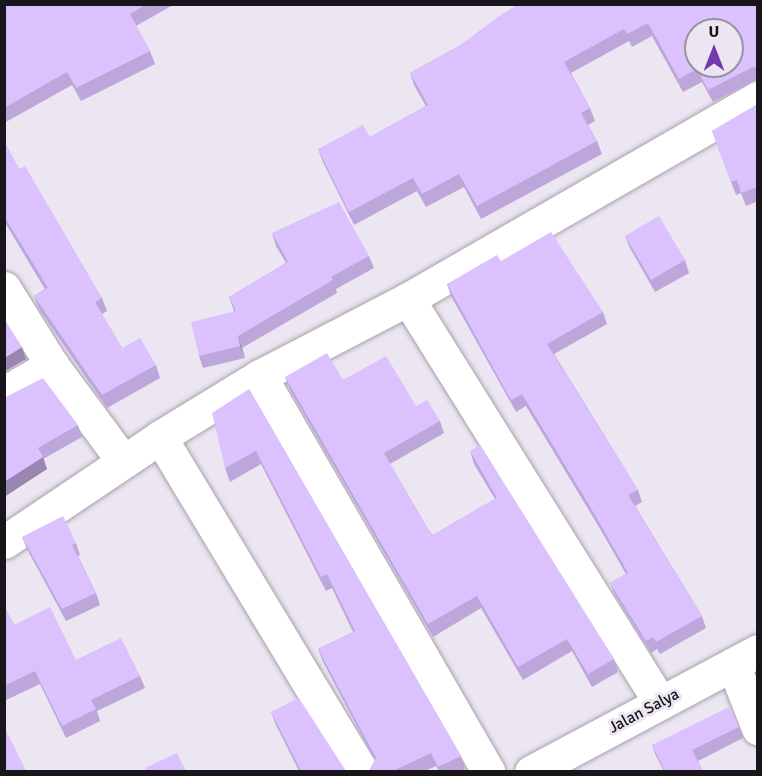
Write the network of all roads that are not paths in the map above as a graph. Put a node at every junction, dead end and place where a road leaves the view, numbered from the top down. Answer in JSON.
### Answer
{"nodes":[{"id":1,"x":758,"y":98,"type":"edge"},
{"id":2,"x":4,"y":288,"type":"edge"},
{"id":3,"x":408,"y":299,"type":"junction"},
{"id":4,"x":52,"y":365,"type":"junction"},
{"id":5,"x":260,"y":376,"type":"junction"},
{"id":6,"x":4,"y":393,"type":"edge"},
{"id":7,"x":160,"y":437,"type":"junction"},
{"id":8,"x":123,"y":461,"type":"junction"},
{"id":9,"x":4,"y":542,"type":"edge"},
{"id":10,"x":745,"y":658,"type":"edge"},
{"id":11,"x":660,"y":703,"type":"junction"},
{"id":12,"x":758,"y":728,"type":"edge"},
{"id":13,"x":362,"y":771,"type":"edge"},
{"id":14,"x":489,"y":771,"type":"edge"},
{"id":15,"x":531,"y":771,"type":"edge"}],
"edges":[{"from":1,"to":3,"type":"street"},
{"from":2,"to":4,"type":"street"},
{"from":3,"to":5,"type":"street"},
{"from":3,"to":11,"type":"street"},
{"from":4,"to":6,"type":"street"},
{"from":4,"to":8,"type":"street"},
{"from":5,"to":7,"type":"street"},
{"from":5,"to":14,"type":"street"},
{"from":7,"to":8,"type":"street"},
{"from":7,"to":13,"type":"street"},
{"from":8,"to":9,"type":"street"},
{"from":10,"to":11,"type":"street","name":"Jalan Salya"},
{"from":10,"to":12,"type":"street"},
{"from":11,"to":15,"type":"street","name":"Jalan Salya"}]}
